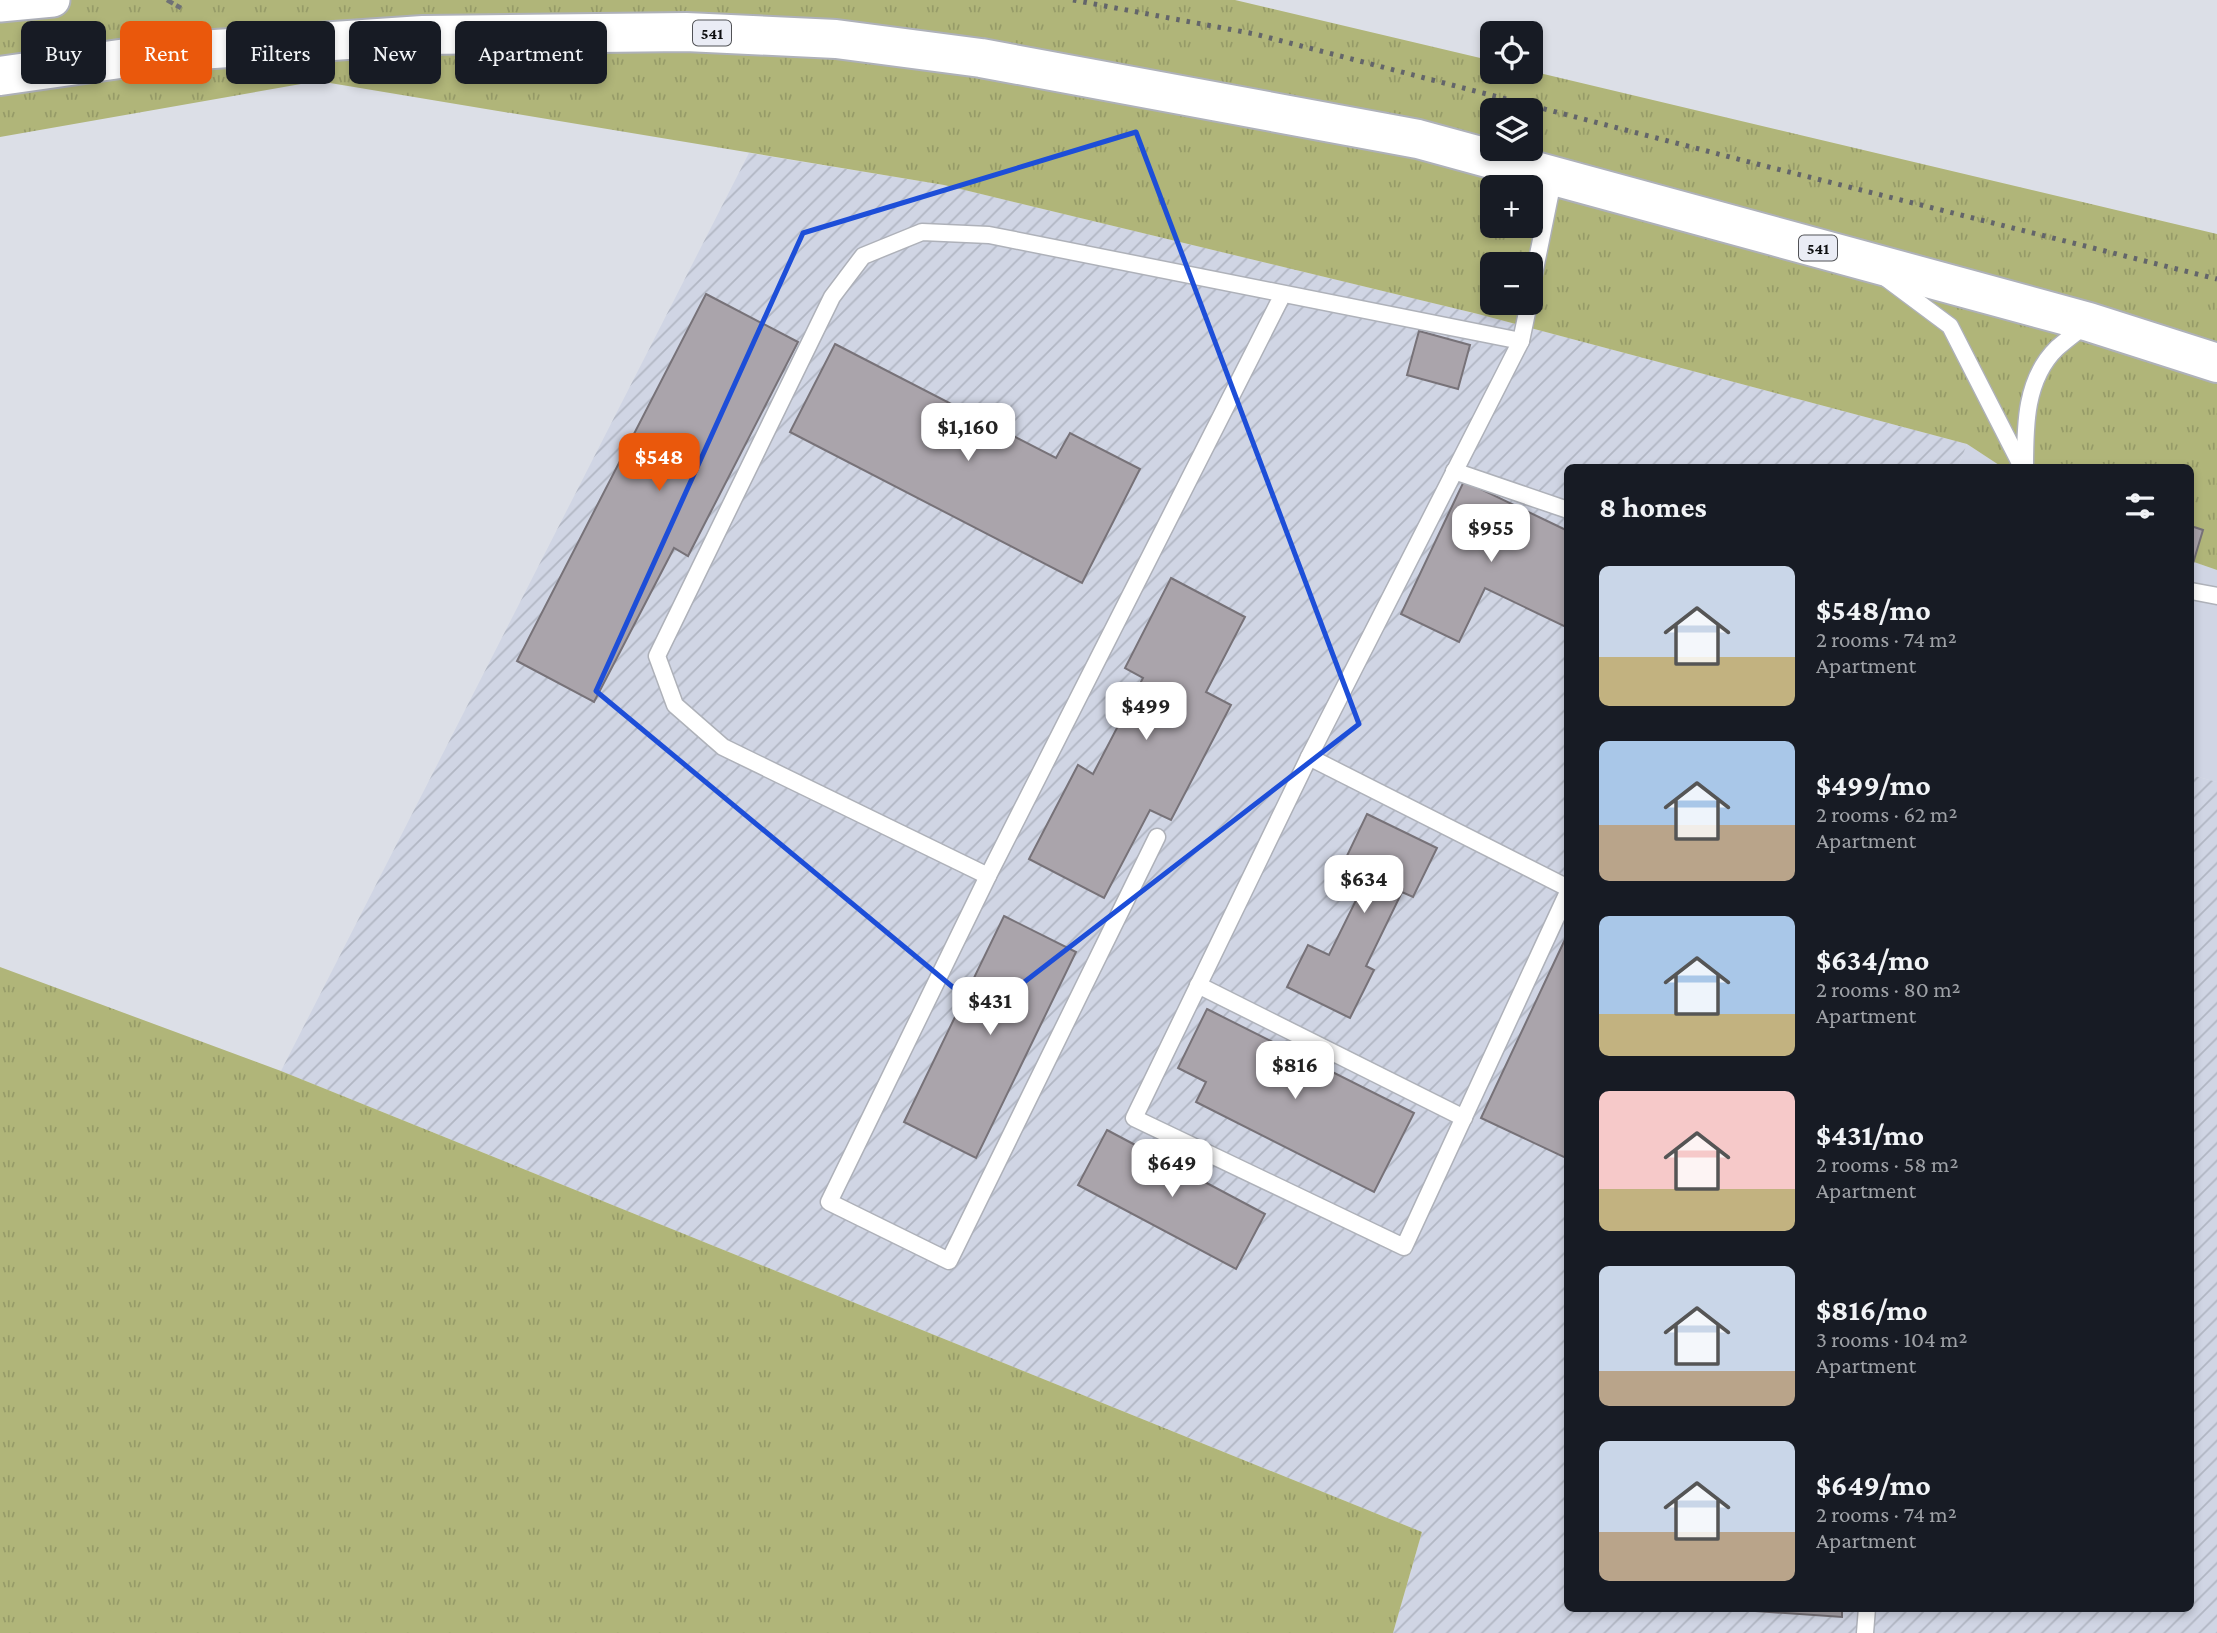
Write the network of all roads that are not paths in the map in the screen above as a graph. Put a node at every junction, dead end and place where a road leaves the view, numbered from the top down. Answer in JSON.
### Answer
{"nodes":[{"id":1,"x":53,"y":0,"type":"edge"},
{"id":2,"x":0,"y":5,"type":"edge"},
{"id":3,"x":0,"y":76,"type":"edge"},
{"id":4,"x":1554,"y":176,"type":"junction"},
{"id":5,"x":1539,"y":252,"type":"edge"},
{"id":6,"x":1860,"y":259,"type":"junction"},
{"id":7,"x":1283,"y":294,"type":"junction"},
{"id":8,"x":1526,"y":315,"type":"edge"},
{"id":9,"x":2089,"y":322,"type":"junction"},
{"id":10,"x":1521,"y":341,"type":"junction"},
{"id":11,"x":2217,"y":363,"type":"edge"},
{"id":12,"x":2022,"y":464,"type":"edge"},
{"id":13,"x":2024,"y":464,"type":"edge"},
{"id":14,"x":1454,"y":471,"type":"junction"},
{"id":15,"x":1564,"y":509,"type":"edge"},
{"id":16,"x":2194,"y":592,"type":"edge"},
{"id":17,"x":2217,"y":596,"type":"edge"},
{"id":18,"x":1308,"y":757,"type":"junction"},
{"id":19,"x":1157,"y":837,"type":"dead end"},
{"id":20,"x":988,"y":876,"type":"junction"},
{"id":21,"x":1564,"y":888,"type":"edge"},
{"id":22,"x":1564,"y":899,"type":"edge"},
{"id":23,"x":1198,"y":985,"type":"junction"},
{"id":24,"x":1464,"y":1118,"type":"junction"},
{"id":25,"x":1867,"y":1612,"type":"edge"},
{"id":26,"x":1865,"y":1633,"type":"edge"}],
"edges":[{"from":1,"to":2,"type":"street"},
{"from":3,"to":4,"type":"main road","number":"541"},
{"from":4,"to":5,"type":"lane"},
{"from":4,"to":6,"type":"main road","number":"541"},
{"from":6,"to":9,"type":"main road","number":"541"},
{"from":6,"to":12,"type":"lane"},
{"from":7,"to":10,"type":"lane"},
{"from":7,"to":20,"type":"lane"},
{"from":7,"to":20,"type":"lane"},
{"from":8,"to":10,"type":"lane"},
{"from":9,"to":11,"type":"main road","number":"541"},
{"from":9,"to":13,"type":"lane"},
{"from":10,"to":14,"type":"lane"},
{"from":14,"to":15,"type":"lane"},
{"from":14,"to":18,"type":"lane"},
{"from":16,"to":17,"type":"lane"},
{"from":18,"to":21,"type":"lane"},
{"from":18,"to":23,"type":"lane"},
{"from":19,"to":20,"type":"lane"},
{"from":22,"to":24,"type":"lane"},
{"from":23,"to":24,"type":"lane"},
{"from":23,"to":24,"type":"lane"},
{"from":25,"to":26,"type":"lane"}]}
